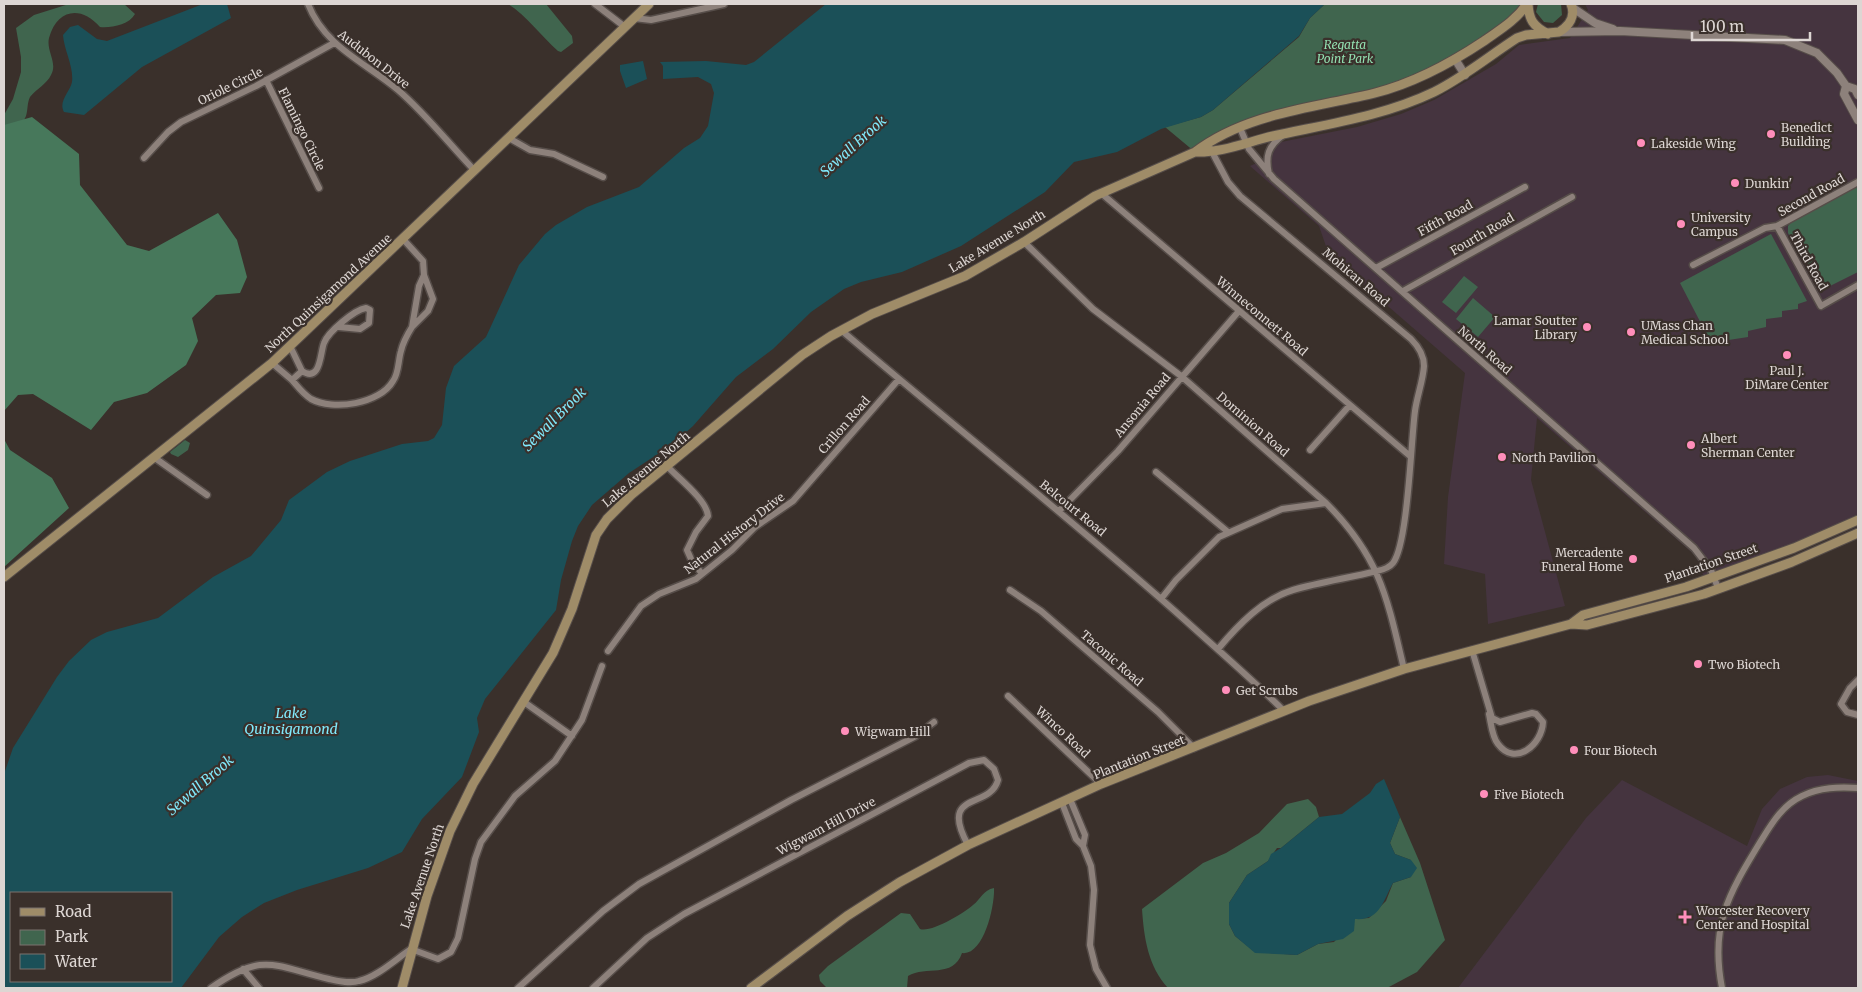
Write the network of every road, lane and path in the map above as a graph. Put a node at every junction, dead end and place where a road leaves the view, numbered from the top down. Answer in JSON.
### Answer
{"nodes":[{"id":1,"x":308,"y":4,"type":"edge"},
{"id":2,"x":595,"y":4,"type":"edge"},
{"id":3,"x":648,"y":4,"type":"edge"},
{"id":4,"x":724,"y":4,"type":"edge"},
{"id":5,"x":1527,"y":4,"type":"edge"},
{"id":6,"x":1572,"y":5,"type":"edge"},
{"id":7,"x":634,"y":18,"type":"junction"},
{"id":8,"x":625,"y":27,"type":"junction"},
{"id":9,"x":1620,"y":31,"type":"junction"},
{"id":10,"x":1559,"y":32,"type":"junction"},
{"id":11,"x":1548,"y":34,"type":"junction"},
{"id":12,"x":334,"y":43,"type":"junction"},
{"id":13,"x":1455,"y":60,"type":"junction"},
{"id":14,"x":1465,"y":75,"type":"junction"},
{"id":15,"x":266,"y":80,"type":"junction"},
{"id":16,"x":1846,"y":86,"type":"junction"},
{"id":17,"x":1858,"y":95,"type":"edge"},
{"id":18,"x":1858,"y":120,"type":"edge"},
{"id":19,"x":1240,"y":128,"type":"junction"},
{"id":20,"x":1284,"y":134,"type":"junction"},
{"id":21,"x":509,"y":138,"type":"junction"},
{"id":22,"x":1208,"y":142,"type":"junction"},
{"id":23,"x":1246,"y":143,"type":"junction"},
{"id":24,"x":1195,"y":152,"type":"junction"},
{"id":25,"x":1212,"y":153,"type":"junction"},
{"id":26,"x":144,"y":158,"type":"dead end"},
{"id":27,"x":475,"y":171,"type":"junction"},
{"id":28,"x":1270,"y":175,"type":"junction"},
{"id":29,"x":603,"y":178,"type":"dead end"},
{"id":30,"x":1858,"y":182,"type":"edge"},
{"id":31,"x":1525,"y":187,"type":"dead end"},
{"id":32,"x":319,"y":188,"type":"dead end"},
{"id":33,"x":1101,"y":193,"type":"junction"},
{"id":34,"x":1572,"y":197,"type":"dead end"},
{"id":35,"x":1777,"y":226,"type":"junction"},
{"id":36,"x":403,"y":239,"type":"junction"},
{"id":37,"x":1024,"y":242,"type":"junction"},
{"id":38,"x":1693,"y":265,"type":"dead end"},
{"id":39,"x":1376,"y":268,"type":"junction"},
{"id":40,"x":424,"y":275,"type":"junction"},
{"id":41,"x":1858,"y":285,"type":"edge"},
{"id":42,"x":1404,"y":292,"type":"junction"},
{"id":43,"x":1239,"y":311,"type":"junction"},
{"id":44,"x":339,"y":327,"type":"junction"},
{"id":45,"x":412,"y":327,"type":"junction"},
{"id":46,"x":842,"y":330,"type":"junction"},
{"id":47,"x":290,"y":346,"type":"junction"},
{"id":48,"x":272,"y":363,"type":"junction"},
{"id":49,"x":302,"y":371,"type":"junction"},
{"id":50,"x":1181,"y":376,"type":"junction"},
{"id":51,"x":899,"y":379,"type":"junction"},
{"id":52,"x":292,"y":380,"type":"junction"},
{"id":53,"x":1350,"y":405,"type":"junction"},
{"id":54,"x":1310,"y":450,"type":"dead end"},
{"id":55,"x":1410,"y":456,"type":"junction"},
{"id":56,"x":155,"y":458,"type":"junction"},
{"id":57,"x":667,"y":466,"type":"junction"},
{"id":58,"x":1156,"y":472,"type":"dead end"},
{"id":59,"x":806,"y":487,"type":"joint"},
{"id":60,"x":207,"y":495,"type":"dead end"},
{"id":61,"x":1326,"y":503,"type":"junction"},
{"id":62,"x":1059,"y":511,"type":"junction"},
{"id":63,"x":1858,"y":520,"type":"edge"},
{"id":64,"x":1228,"y":532,"type":"junction"},
{"id":65,"x":1858,"y":533,"type":"edge"},
{"id":66,"x":1376,"y":571,"type":"junction"},
{"id":67,"x":702,"y":574,"type":"junction"},
{"id":68,"x":1714,"y":575,"type":"junction"},
{"id":69,"x":4,"y":577,"type":"edge"},
{"id":70,"x":1718,"y":588,"type":"junction"},
{"id":71,"x":1010,"y":590,"type":"dead end"},
{"id":72,"x":1161,"y":599,"type":"junction"},
{"id":73,"x":1570,"y":624,"type":"junction"},
{"id":74,"x":1218,"y":649,"type":"junction"},
{"id":75,"x":608,"y":650,"type":"dead end"},
{"id":76,"x":1472,"y":650,"type":"junction"},
{"id":77,"x":602,"y":666,"type":"dead end"},
{"id":78,"x":1404,"y":669,"type":"junction"},
{"id":79,"x":1858,"y":680,"type":"edge"},
{"id":80,"x":1008,"y":696,"type":"dead end"},
{"id":81,"x":524,"y":702,"type":"junction"},
{"id":82,"x":1284,"y":711,"type":"junction"},
{"id":83,"x":1489,"y":714,"type":"junction"},
{"id":84,"x":1858,"y":715,"type":"edge"},
{"id":85,"x":934,"y":722,"type":"dead end"},
{"id":86,"x":572,"y":736,"type":"junction"},
{"id":87,"x":1194,"y":748,"type":"junction"},
{"id":88,"x":1101,"y":784,"type":"junction"},
{"id":89,"x":1858,"y":788,"type":"edge"},
{"id":90,"x":1066,"y":801,"type":"junction"},
{"id":91,"x":968,"y":845,"type":"junction"},
{"id":92,"x":1083,"y":846,"type":"junction"},
{"id":93,"x":411,"y":950,"type":"junction"},
{"id":94,"x":244,"y":969,"type":"junction"},
{"id":95,"x":211,"y":988,"type":"edge"},
{"id":96,"x":259,"y":988,"type":"edge"},
{"id":97,"x":402,"y":988,"type":"edge"},
{"id":98,"x":518,"y":988,"type":"edge"},
{"id":99,"x":593,"y":988,"type":"edge"},
{"id":100,"x":751,"y":988,"type":"edge"},
{"id":101,"x":1107,"y":988,"type":"edge"},
{"id":102,"x":1722,"y":988,"type":"edge"}],
"edges":[{"from":1,"to":12,"type":"street","name":"Audubon Drive"},
{"from":2,"to":8,"type":"street"},
{"from":3,"to":7,"type":"main road","name":"North Quinsigamond Avenue"},
{"from":4,"to":7,"type":"street"},
{"from":5,"to":11,"type":"main road"},
{"from":5,"to":13,"type":"main road","name":"Lake Avenue North"},
{"from":6,"to":9,"type":"street"},
{"from":6,"to":10,"type":"main road"},
{"from":7,"to":8,"type":"main road","name":"North Quinsigamond Avenue"},
{"from":8,"to":21,"type":"main road","name":"North Quinsigamond Avenue"},
{"from":9,"to":10,"type":"street"},
{"from":9,"to":16,"type":"street"},
{"from":10,"to":11,"type":"main road","name":"Lake Avenue North"},
{"from":11,"to":14,"type":"main road","name":"Lake Avenue North"},
{"from":12,"to":15,"type":"street","name":"Oriole Circle"},
{"from":12,"to":27,"type":"street","name":"Audubon Drive"},
{"from":13,"to":14,"type":"street"},
{"from":13,"to":19,"type":"main road","name":"Lake Avenue North"},
{"from":14,"to":20,"type":"main road","name":"Lake Avenue North"},
{"from":15,"to":26,"type":"street","name":"Oriole Circle"},
{"from":15,"to":32,"type":"street","name":"Flamingo Circle"},
{"from":16,"to":17,"type":"street"},
{"from":16,"to":18,"type":"street"},
{"from":19,"to":22,"type":"main road","name":"Lake Avenue North"},
{"from":19,"to":23,"type":"street","name":"North Road"},
{"from":20,"to":23,"type":"main road","name":"Lake Avenue North"},
{"from":20,"to":28,"type":"street"},
{"from":21,"to":27,"type":"main road","name":"North Quinsigamond Avenue"},
{"from":21,"to":29,"type":"street"},
{"from":22,"to":24,"type":"main road","name":"Lake Avenue North"},
{"from":22,"to":25,"type":"street","name":"Mohican Road"},
{"from":23,"to":25,"type":"main road","name":"Lake Avenue North"},
{"from":23,"to":28,"type":"street","name":"North Road"},
{"from":24,"to":25,"type":"main road","name":"Lake Avenue North"},
{"from":24,"to":33,"type":"main road","name":"Lake Avenue North"},
{"from":25,"to":55,"type":"street","name":"Mohican Road"},
{"from":27,"to":36,"type":"main road","name":"North Quinsigamond Avenue"},
{"from":28,"to":39,"type":"street","name":"North Road"},
{"from":30,"to":35,"type":"street","name":"Second Road"},
{"from":31,"to":39,"type":"street","name":"Fifth Road"},
{"from":33,"to":37,"type":"main road","name":"Lake Avenue North"},
{"from":33,"to":43,"type":"street","name":"Winneconnett Road"},
{"from":34,"to":42,"type":"street","name":"Fourth Road"},
{"from":35,"to":38,"type":"street","name":"Second Road"},
{"from":35,"to":41,"type":"street","name":"Third Road"},
{"from":36,"to":40,"type":"street"},
{"from":36,"to":47,"type":"main road","name":"North Quinsigamond Avenue"},
{"from":37,"to":46,"type":"main road","name":"Lake Avenue North"},
{"from":37,"to":50,"type":"street","name":"Dominion Road"},
{"from":39,"to":42,"type":"street","name":"North Road"},
{"from":40,"to":45,"type":"street"},
{"from":40,"to":45,"type":"street"},
{"from":42,"to":68,"type":"street","name":"North Road"},
{"from":43,"to":50,"type":"street","name":"Ansonia Road"},
{"from":43,"to":53,"type":"street","name":"Winneconnett Road"},
{"from":44,"to":44,"type":"street"},
{"from":44,"to":49,"type":"street"},
{"from":45,"to":52,"type":"street"},
{"from":46,"to":51,"type":"street","name":"Belcourt Road"},
{"from":46,"to":57,"type":"main road","name":"Lake Avenue North"},
{"from":47,"to":48,"type":"main road","name":"North Quinsigamond Avenue"},
{"from":47,"to":49,"type":"street"},
{"from":48,"to":52,"type":"street"},
{"from":48,"to":56,"type":"main road","name":"North Quinsigamond Avenue"},
{"from":49,"to":52,"type":"street"},
{"from":50,"to":61,"type":"street","name":"Dominion Road"},
{"from":50,"to":62,"type":"street","name":"Ansonia Road"},
{"from":51,"to":59,"type":"street","name":"Crillon Road"},
{"from":51,"to":62,"type":"street","name":"Belcourt Road"},
{"from":53,"to":54,"type":"street"},
{"from":53,"to":55,"type":"street","name":"Winneconnett Road"},
{"from":55,"to":66,"type":"street","name":"Mohican Road"},
{"from":56,"to":60,"type":"street"},
{"from":56,"to":69,"type":"main road","name":"North Quinsigamond Avenue"},
{"from":57,"to":67,"type":"street"},
{"from":57,"to":81,"type":"main road","name":"Lake Avenue North"},
{"from":58,"to":64,"type":"street"},
{"from":59,"to":67,"type":"street","name":"Natural History Drive"},
{"from":61,"to":64,"type":"street"},
{"from":61,"to":66,"type":"street","name":"Dominion Road"},
{"from":62,"to":72,"type":"street","name":"Belcourt Road"},
{"from":63,"to":68,"type":"main road","name":"Plantation Street"},
{"from":64,"to":72,"type":"street"},
{"from":65,"to":70,"type":"main road","name":"Plantation Street"},
{"from":66,"to":74,"type":"street"},
{"from":66,"to":78,"type":"street","name":"Dominion Road"},
{"from":67,"to":75,"type":"street","name":"Natural History Drive"},
{"from":68,"to":70,"type":"street","name":"North Road"},
{"from":68,"to":73,"type":"main road","name":"Plantation Street"},
{"from":70,"to":73,"type":"main road","name":"Plantation Street"},
{"from":71,"to":87,"type":"street","name":"Taconic Road"},
{"from":72,"to":74,"type":"street","name":"Belcourt Road"},
{"from":73,"to":76,"type":"main road","name":"Plantation Street"},
{"from":74,"to":82,"type":"street","name":"Belcourt Road"},
{"from":76,"to":78,"type":"main road","name":"Plantation Street"},
{"from":76,"to":83,"type":"street"},
{"from":77,"to":86,"type":"street"},
{"from":78,"to":82,"type":"main road","name":"Plantation Street"},
{"from":79,"to":84,"type":"street"},
{"from":80,"to":88,"type":"street","name":"Winco Road"},
{"from":81,"to":86,"type":"street"},
{"from":81,"to":93,"type":"main road","name":"Lake Avenue North"},
{"from":82,"to":87,"type":"main road","name":"Plantation Street"},
{"from":83,"to":83,"type":"street"},
{"from":85,"to":98,"type":"street"},
{"from":86,"to":93,"type":"street"},
{"from":87,"to":88,"type":"main road","name":"Plantation Street"},
{"from":88,"to":90,"type":"main road","name":"Plantation Street"},
{"from":89,"to":102,"type":"street"},
{"from":90,"to":91,"type":"main road","name":"Plantation Street"},
{"from":90,"to":92,"type":"street"},
{"from":90,"to":92,"type":"street"},
{"from":91,"to":99,"type":"street","name":"Wigwam Hill Drive"},
{"from":91,"to":100,"type":"main road","name":"Plantation Street"},
{"from":92,"to":101,"type":"street"},
{"from":93,"to":94,"type":"street"},
{"from":93,"to":97,"type":"main road","name":"Lake Avenue North"},
{"from":94,"to":95,"type":"street"},
{"from":94,"to":96,"type":"street"}]}
